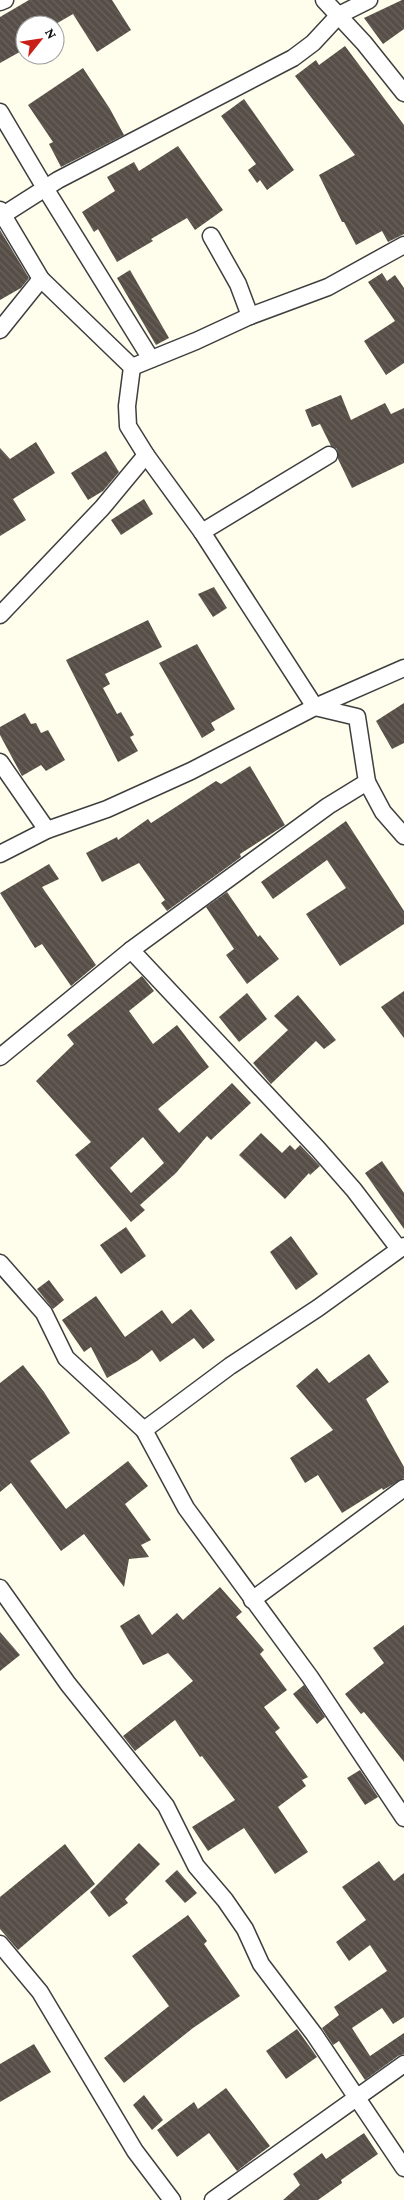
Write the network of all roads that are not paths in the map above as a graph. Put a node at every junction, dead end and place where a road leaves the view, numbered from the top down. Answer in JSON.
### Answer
{"nodes":[{"id":1,"x":5,"y":0,"type":"edge"},
{"id":2,"x":324,"y":0,"type":"edge"},
{"id":3,"x":369,"y":0,"type":"edge"},
{"id":4,"x":0,"y":2,"type":"edge"},
{"id":5,"x":339,"y":15,"type":"junction"},
{"id":6,"x":404,"y":93,"type":"edge"},
{"id":7,"x":0,"y":112,"type":"edge"},
{"id":8,"x":44,"y":188,"type":"junction"},
{"id":9,"x":2,"y":212,"type":"edge"},
{"id":10,"x":211,"y":236,"type":"dead end"},
{"id":11,"x":404,"y":245,"type":"edge"},
{"id":12,"x":40,"y":279,"type":"junction"},
{"id":13,"x":250,"y":316,"type":"junction"},
{"id":14,"x":0,"y":330,"type":"edge"},
{"id":15,"x":151,"y":359,"type":"junction"},
{"id":16,"x":132,"y":367,"type":"junction"},
{"id":17,"x":146,"y":455,"type":"junction"},
{"id":18,"x":329,"y":455,"type":"dead end"},
{"id":19,"x":202,"y":532,"type":"junction"},
{"id":20,"x":0,"y":614,"type":"edge"},
{"id":21,"x":404,"y":668,"type":"edge"},
{"id":22,"x":315,"y":707,"type":"junction"},
{"id":23,"x":0,"y":762,"type":"edge"},
{"id":24,"x":367,"y":782,"type":"junction"},
{"id":25,"x":47,"y":830,"type":"junction"},
{"id":26,"x":404,"y":836,"type":"edge"},
{"id":27,"x":0,"y":854,"type":"edge"},
{"id":28,"x":132,"y":950,"type":"junction"},
{"id":29,"x":0,"y":1057,"type":"edge"},
{"id":30,"x":402,"y":1248,"type":"edge"},
{"id":31,"x":0,"y":1263,"type":"edge"},
{"id":32,"x":144,"y":1430,"type":"junction"},
{"id":33,"x":404,"y":1488,"type":"edge"},
{"id":34,"x":0,"y":1588,"type":"edge"},
{"id":35,"x":252,"y":1600,"type":"junction"},
{"id":36,"x":404,"y":1818,"type":"edge"},
{"id":37,"x":0,"y":1944,"type":"edge"},
{"id":38,"x":404,"y":2064,"type":"edge"},
{"id":39,"x":355,"y":2097,"type":"junction"},
{"id":40,"x":404,"y":2168,"type":"edge"},
{"id":41,"x":172,"y":2200,"type":"edge"},
{"id":42,"x":213,"y":2200,"type":"edge"}],
"edges":[{"from":1,"to":4,"type":"street"},
{"from":2,"to":5,"type":"street"},
{"from":3,"to":5,"type":"street"},
{"from":5,"to":6,"type":"street"},
{"from":5,"to":8,"type":"street"},
{"from":7,"to":8,"type":"street"},
{"from":8,"to":9,"type":"street"},
{"from":8,"to":15,"type":"street"},
{"from":9,"to":12,"type":"street"},
{"from":10,"to":13,"type":"street"},
{"from":11,"to":13,"type":"street"},
{"from":12,"to":14,"type":"street"},
{"from":12,"to":16,"type":"street"},
{"from":13,"to":15,"type":"street"},
{"from":15,"to":16,"type":"street"},
{"from":16,"to":17,"type":"street"},
{"from":17,"to":19,"type":"street"},
{"from":17,"to":20,"type":"street"},
{"from":18,"to":19,"type":"street"},
{"from":19,"to":22,"type":"street"},
{"from":21,"to":22,"type":"street"},
{"from":22,"to":24,"type":"street"},
{"from":22,"to":25,"type":"street"},
{"from":23,"to":25,"type":"street"},
{"from":24,"to":26,"type":"street"},
{"from":24,"to":28,"type":"street"},
{"from":25,"to":27,"type":"street"},
{"from":28,"to":29,"type":"street"},
{"from":28,"to":30,"type":"street"},
{"from":30,"to":32,"type":"street"},
{"from":31,"to":32,"type":"street"},
{"from":32,"to":35,"type":"street"},
{"from":33,"to":35,"type":"street"},
{"from":34,"to":39,"type":"street"},
{"from":35,"to":36,"type":"street"},
{"from":37,"to":41,"type":"street"},
{"from":38,"to":39,"type":"street"},
{"from":39,"to":40,"type":"street"},
{"from":39,"to":42,"type":"street"}]}
